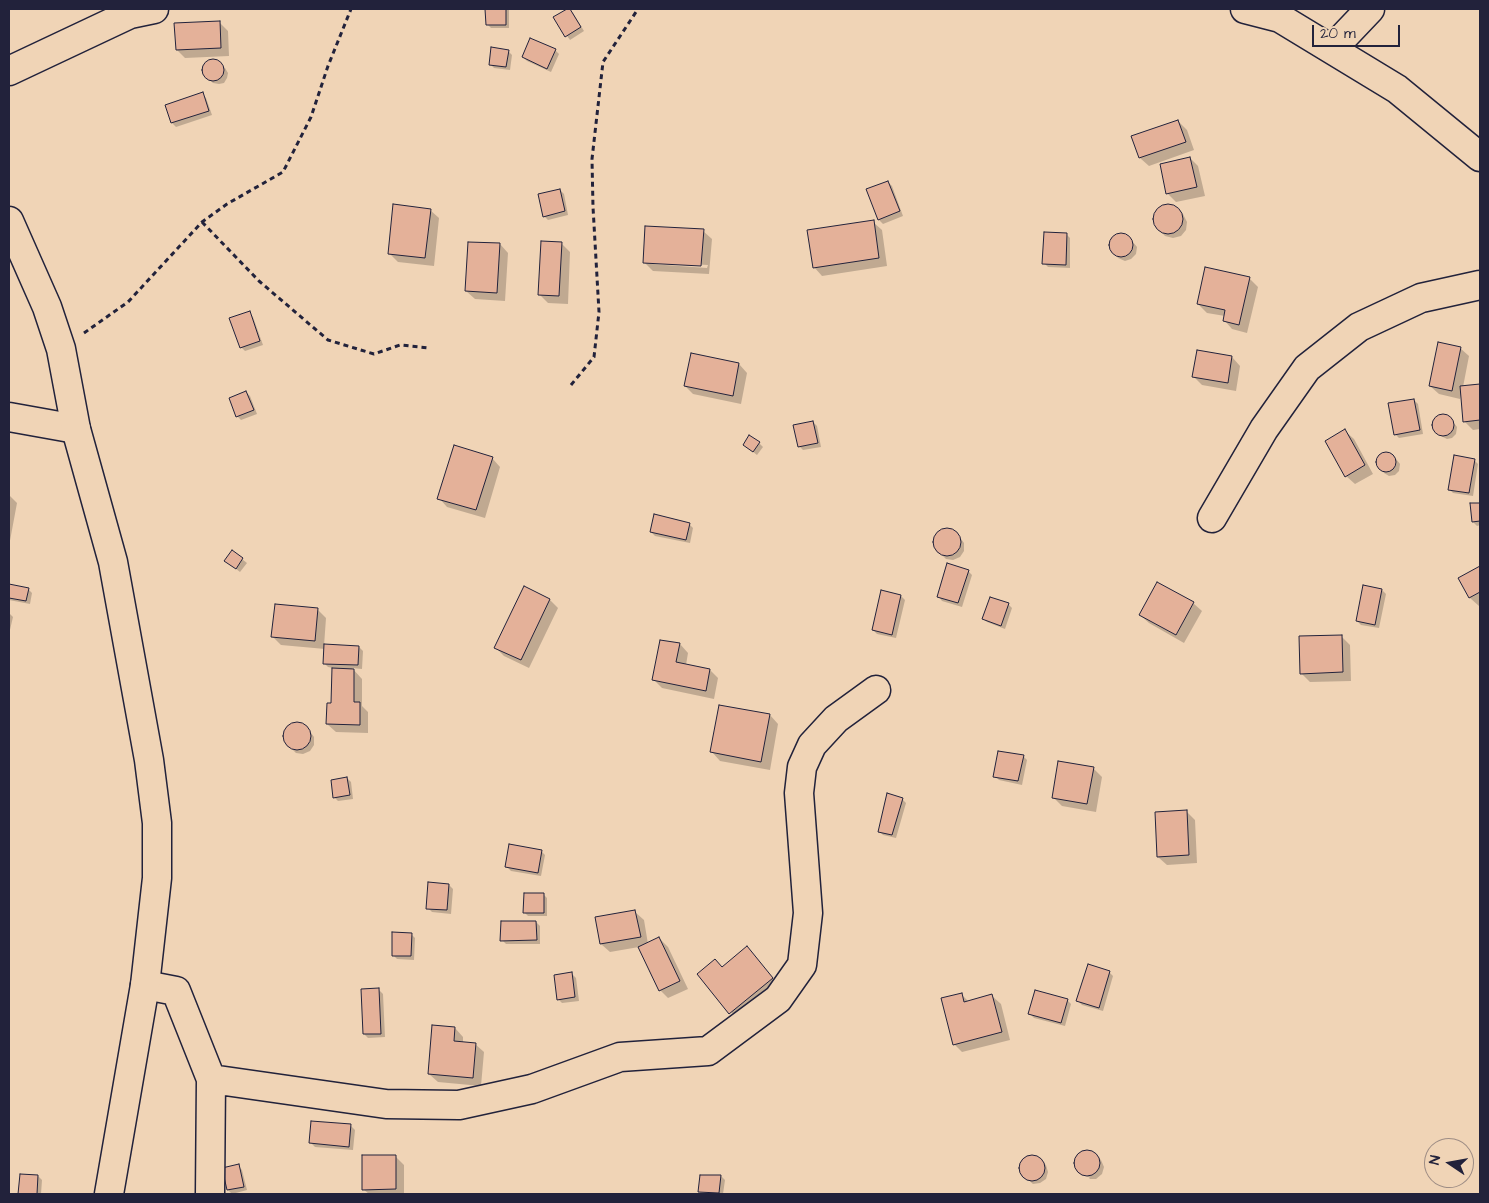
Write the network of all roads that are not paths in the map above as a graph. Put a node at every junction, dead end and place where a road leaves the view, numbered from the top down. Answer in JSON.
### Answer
{"nodes":[{"id":1,"x":154,"y":9,"type":"edge"},
{"id":2,"x":1245,"y":9,"type":"edge"},
{"id":3,"x":1370,"y":9,"type":"edge"},
{"id":4,"x":1332,"y":49,"type":"junction"},
{"id":5,"x":9,"y":71,"type":"edge"},
{"id":6,"x":1480,"y":157,"type":"edge"},
{"id":7,"x":9,"y":222,"type":"edge"},
{"id":8,"x":1480,"y":285,"type":"edge"},
{"id":9,"x":9,"y":417,"type":"edge"},
{"id":10,"x":76,"y":429,"type":"junction"},
{"id":11,"x":1212,"y":518,"type":"dead end"},
{"id":12,"x":876,"y":690,"type":"dead end"},
{"id":13,"x":145,"y":985,"type":"junction"},
{"id":14,"x":211,"y":1079,"type":"junction"},
{"id":15,"x":109,"y":1194,"type":"edge"},
{"id":16,"x":210,"y":1194,"type":"edge"}],
"edges":[{"from":1,"to":5,"type":"street"},
{"from":2,"to":4,"type":"street"},
{"from":3,"to":4,"type":"street"},
{"from":4,"to":6,"type":"street"},
{"from":7,"to":10,"type":"street"},
{"from":8,"to":11,"type":"street"},
{"from":9,"to":10,"type":"street"},
{"from":10,"to":13,"type":"street"},
{"from":12,"to":14,"type":"street"},
{"from":13,"to":14,"type":"street"},
{"from":13,"to":15,"type":"street"},
{"from":14,"to":16,"type":"street"}]}
